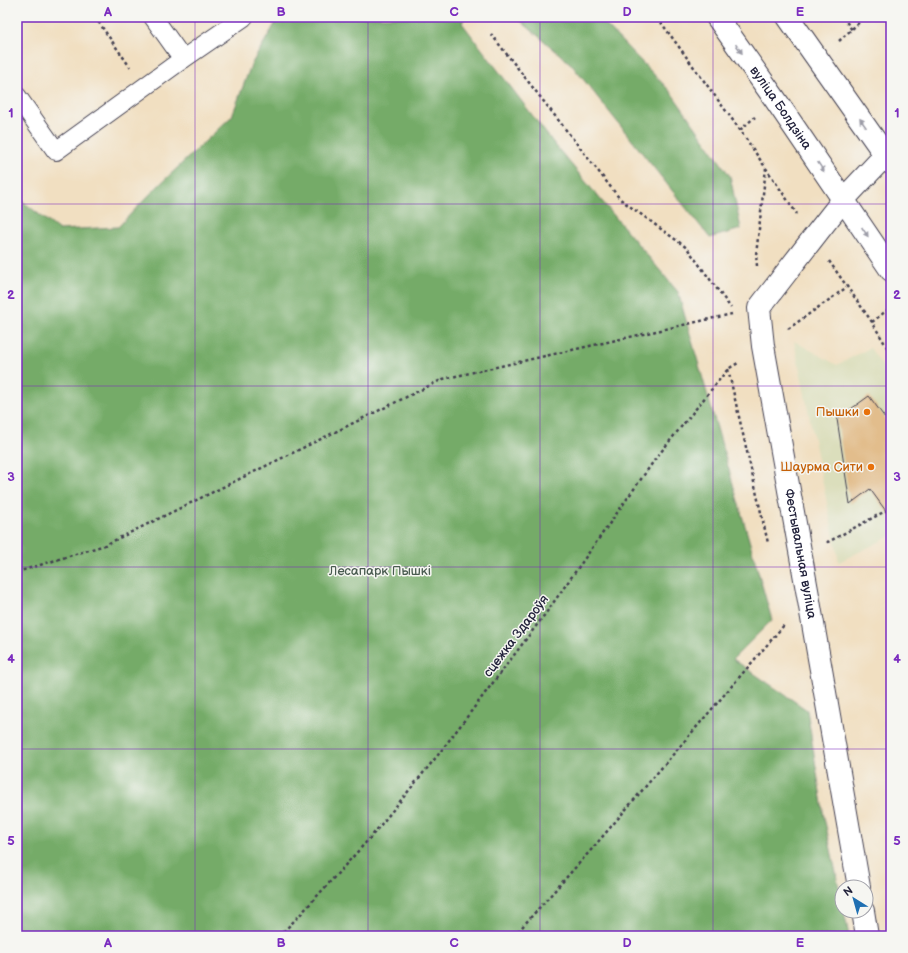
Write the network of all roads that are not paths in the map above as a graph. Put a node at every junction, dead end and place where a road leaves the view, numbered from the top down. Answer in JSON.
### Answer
{"nodes":[{"id":1,"x":153,"y":17,"type":"edge"},
{"id":2,"x":244,"y":17,"type":"edge"},
{"id":3,"x":717,"y":17,"type":"edge"},
{"id":4,"x":788,"y":17,"type":"edge"},
{"id":5,"x":183,"y":59,"type":"junction"},
{"id":6,"x":17,"y":96,"type":"edge"},
{"id":7,"x":889,"y":156,"type":"edge"},
{"id":8,"x":843,"y":200,"type":"junction"},
{"id":9,"x":891,"y":270,"type":"edge"},
{"id":10,"x":858,"y":879,"type":"edge"},
{"id":11,"x":864,"y":919,"type":"edge"},
{"id":12,"x":867,"y":936,"type":"edge"}],
"edges":[{"from":1,"to":5,"type":"lane"},
{"from":2,"to":5,"type":"lane"},
{"from":3,"to":8,"type":"street","name":"вуліца Болдзіна","one_way":true},
{"from":7,"to":4,"type":"street","one_way":true},
{"from":5,"to":6,"type":"lane"},
{"from":7,"to":8,"type":"street"},
{"from":8,"to":9,"type":"street","name":"вуліца Болдзіна","one_way":true},
{"from":8,"to":10,"type":"street","name":"Фестывальная вуліца"},
{"from":11,"to":12,"type":"street"}]}
